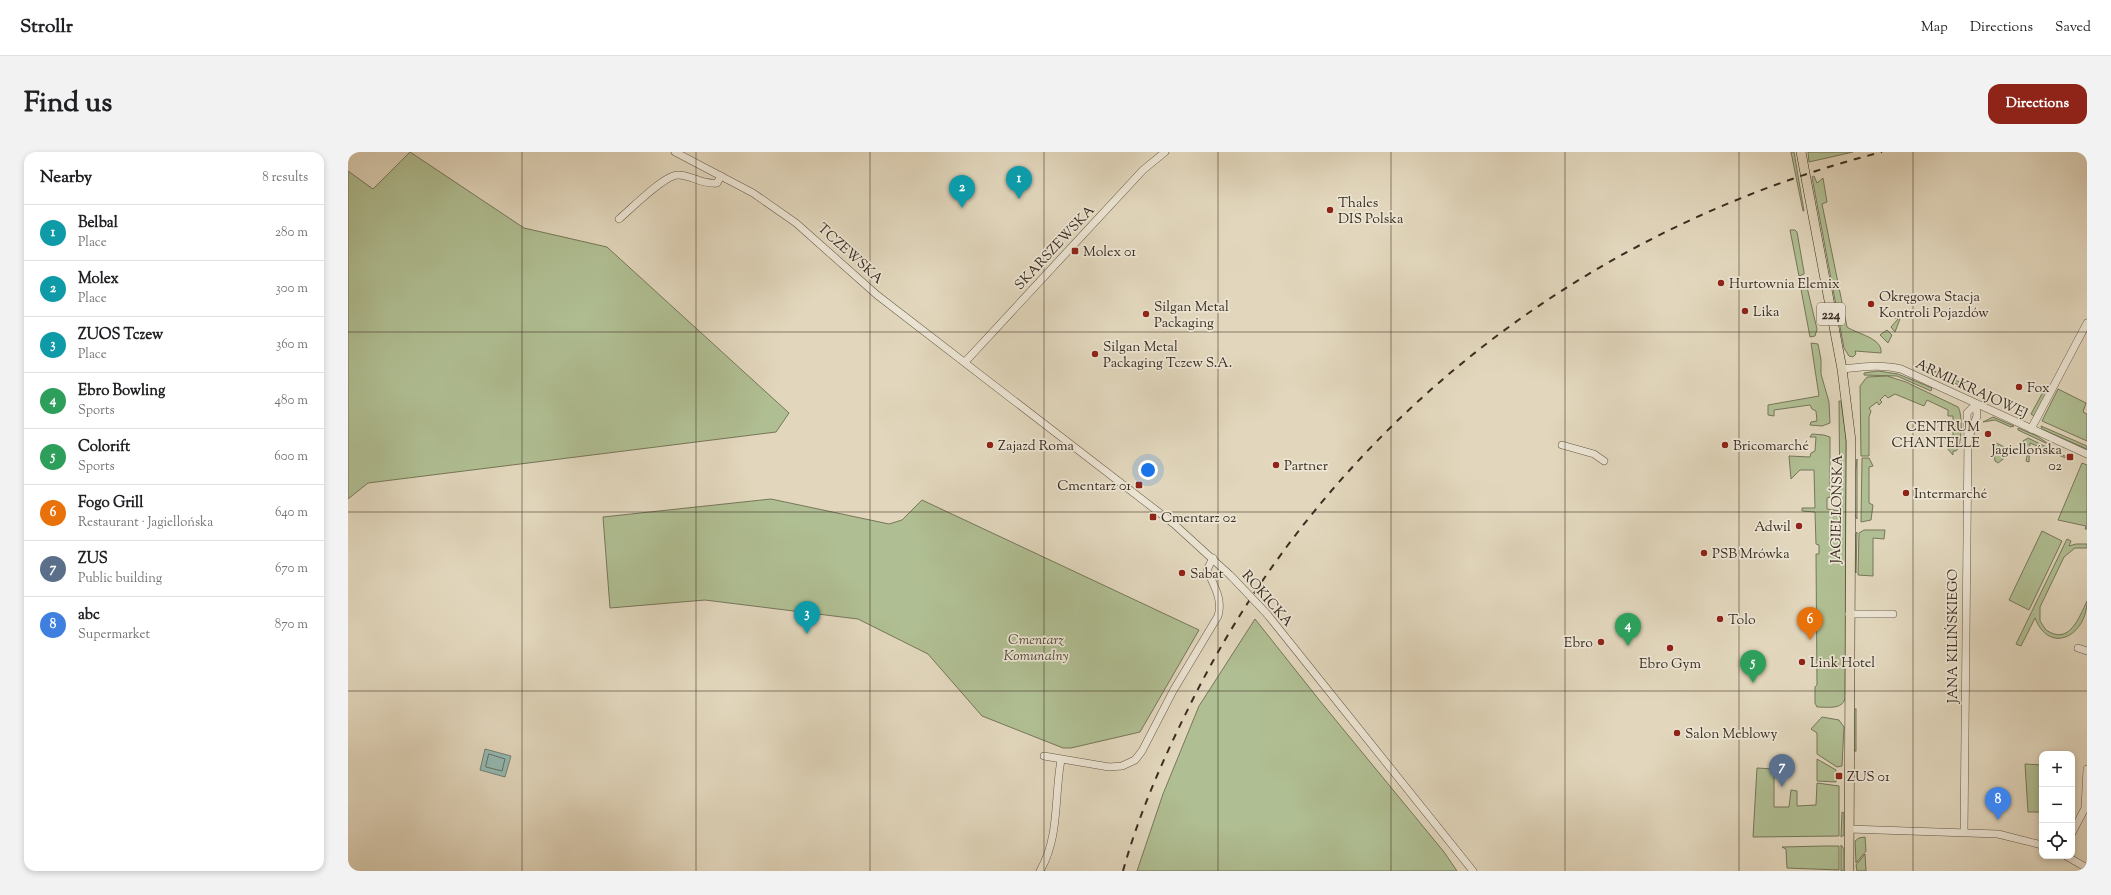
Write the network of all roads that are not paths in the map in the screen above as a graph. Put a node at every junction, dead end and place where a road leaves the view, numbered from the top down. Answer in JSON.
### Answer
{"nodes":[{"id":1,"x":675,"y":152,"type":"edge"},
{"id":2,"x":1164,"y":152,"type":"edge"},
{"id":3,"x":1801,"y":152,"type":"edge"},
{"id":4,"x":721,"y":176,"type":"junction"},
{"id":5,"x":619,"y":219,"type":"dead end"},
{"id":6,"x":2087,"y":323,"type":"edge"},
{"id":7,"x":965,"y":362,"type":"junction"},
{"id":8,"x":1842,"y":368,"type":"junction"},
{"id":9,"x":999,"y":388,"type":"joint"},
{"id":10,"x":1976,"y":404,"type":"junction"},
{"id":11,"x":2031,"y":429,"type":"junction"},
{"id":12,"x":1562,"y":445,"type":"dead end"},
{"id":13,"x":2087,"y":454,"type":"edge"},
{"id":14,"x":1604,"y":461,"type":"dead end"},
{"id":15,"x":1213,"y":558,"type":"junction"},
{"id":16,"x":1849,"y":614,"type":"junction"},
{"id":17,"x":1893,"y":614,"type":"dead end"},
{"id":18,"x":2078,"y":648,"type":"dead end"},
{"id":19,"x":2087,"y":650,"type":"edge"},
{"id":20,"x":1044,"y":756,"type":"dead end"},
{"id":21,"x":1061,"y":760,"type":"junction"},
{"id":22,"x":2087,"y":769,"type":"edge"},
{"id":23,"x":2086,"y":807,"type":"edge"},
{"id":24,"x":2075,"y":827,"type":"edge"},
{"id":25,"x":1849,"y":829,"type":"junction"},
{"id":26,"x":1964,"y":832,"type":"junction"},
{"id":27,"x":2039,"y":844,"type":"edge"},
{"id":28,"x":2071,"y":859,"type":"edge"},
{"id":29,"x":2087,"y":868,"type":"edge"},
{"id":30,"x":1040,"y":871,"type":"edge"},
{"id":31,"x":1473,"y":871,"type":"edge"},
{"id":32,"x":1849,"y":871,"type":"edge"}],
"edges":[{"from":1,"to":4,"type":"street","name":"TCZEWSKA"},
{"from":2,"to":7,"type":"street","name":"SKARSZEWSKA"},
{"from":3,"to":8,"type":"main road","name":"JAGIELLOŃSKA","number":"224"},
{"from":4,"to":5,"type":"street"},
{"from":4,"to":7,"type":"street","name":"TCZEWSKA"},
{"from":6,"to":11,"type":"street"},
{"from":7,"to":9,"type":"street","name":"TCZEWSKA"},
{"from":8,"to":10,"type":"street","name":"ARMII KRAJOWEJ"},
{"from":8,"to":16,"type":"main road","name":"JAGIELLOŃSKA","number":"224"},
{"from":9,"to":15,"type":"street","name":"ROKICKA"},
{"from":10,"to":11,"type":"street","name":"ARMII KRAJOWEJ"},
{"from":10,"to":26,"type":"street","name":"JANA KILIŃSKIEGO"},
{"from":11,"to":13,"type":"street","name":"ARMII KRAJOWEJ"},
{"from":12,"to":14,"type":"street"},
{"from":15,"to":21,"type":"street"},
{"from":15,"to":31,"type":"street","name":"ROKICKA","bridge":true},
{"from":16,"to":17,"type":"street"},
{"from":16,"to":25,"type":"main road","name":"JAGIELLOŃSKA","number":"224"},
{"from":18,"to":19,"type":"street"},
{"from":20,"to":21,"type":"street"},
{"from":21,"to":30,"type":"street"},
{"from":22,"to":23,"type":"street"},
{"from":23,"to":24,"type":"street"},
{"from":25,"to":26,"type":"street"},
{"from":25,"to":32,"type":"main road","name":"JAGIELLOŃSKA","number":"224"},
{"from":26,"to":27,"type":"street"},
{"from":28,"to":29,"type":"street"}]}
